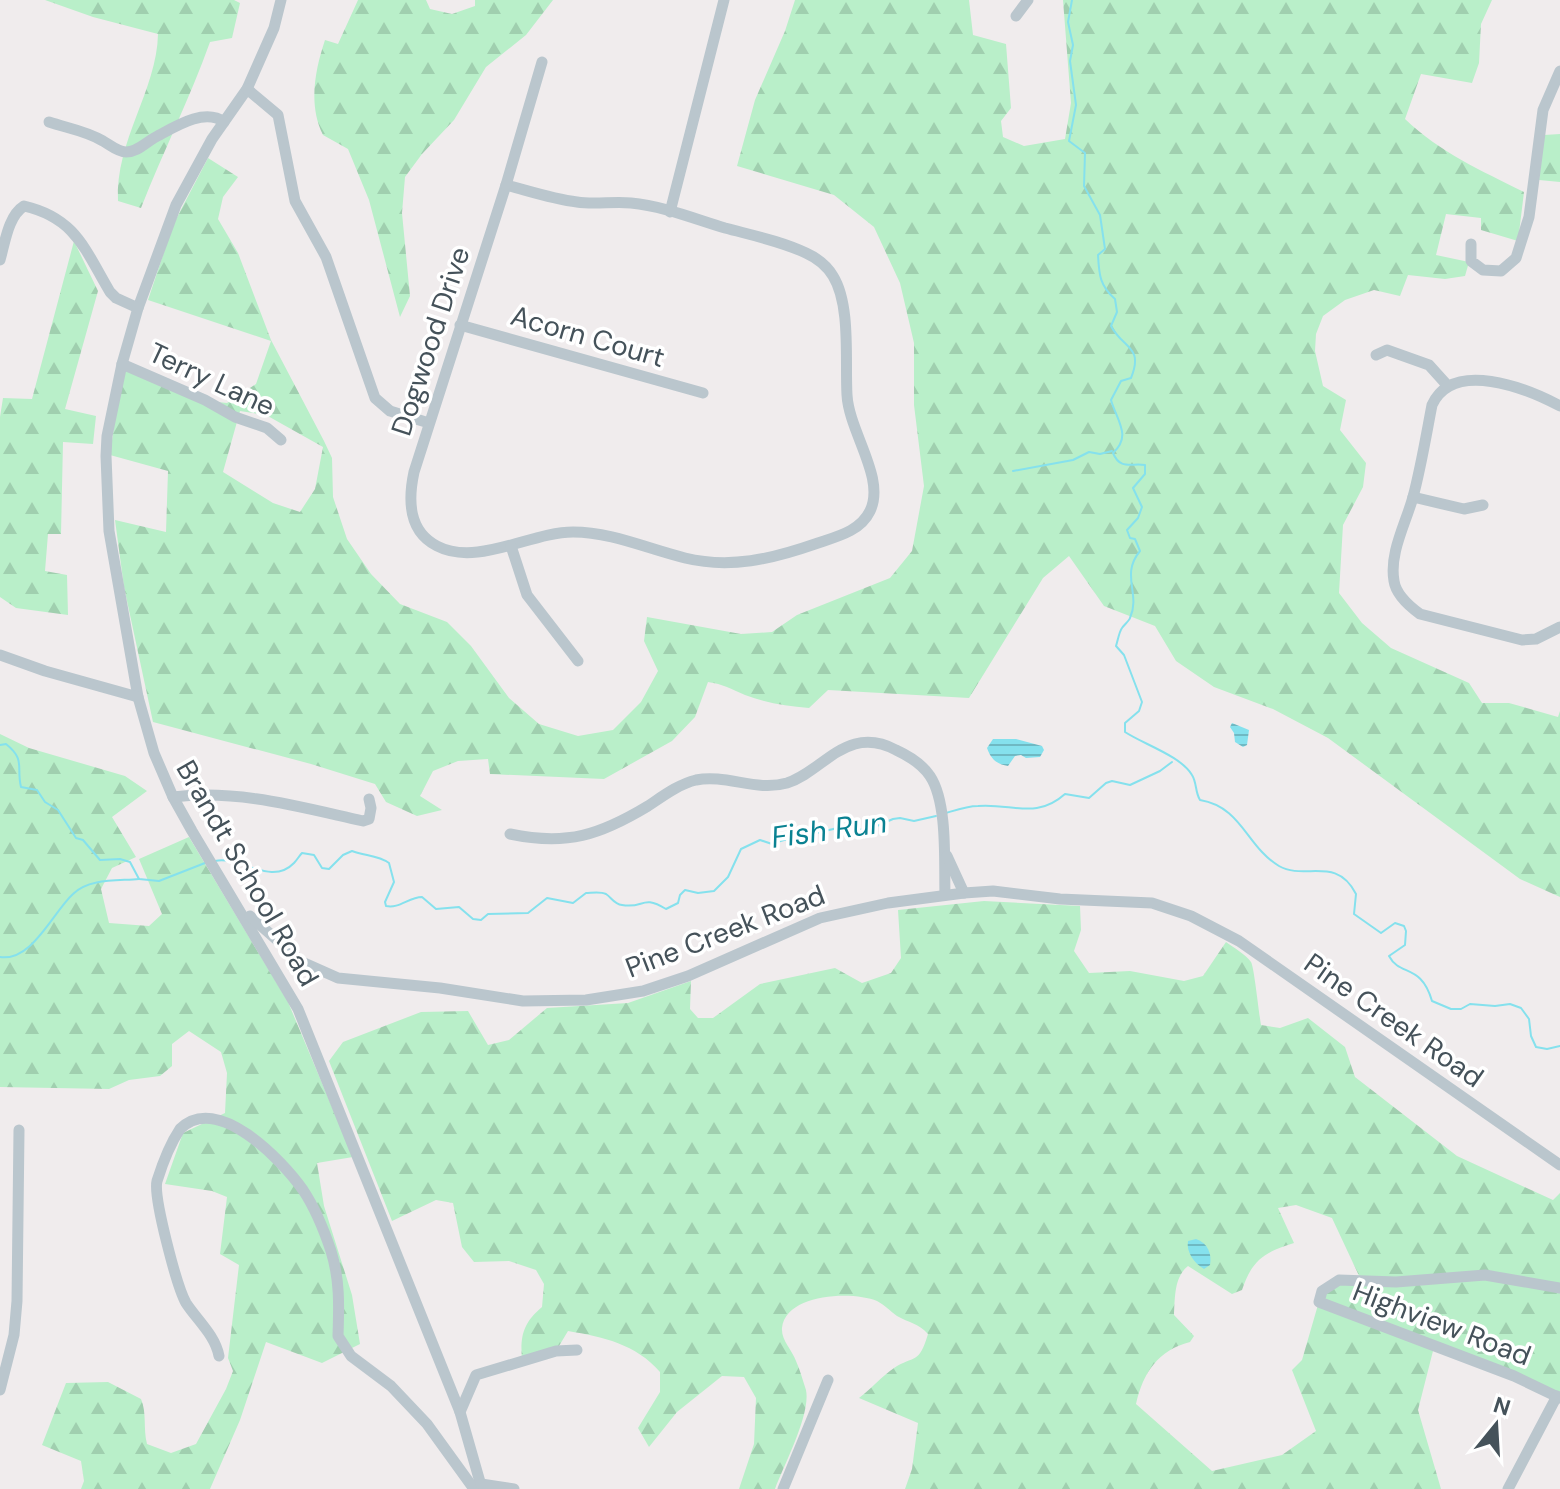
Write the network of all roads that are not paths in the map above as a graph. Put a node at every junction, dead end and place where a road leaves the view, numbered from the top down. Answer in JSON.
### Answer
{"nodes":[{"id":1,"x":281,"y":0,"type":"edge"},
{"id":2,"x":724,"y":0,"type":"edge"},
{"id":3,"x":1028,"y":0,"type":"edge"},
{"id":4,"x":1016,"y":16,"type":"dead end"},
{"id":5,"x":542,"y":62,"type":"dead end"},
{"id":6,"x":1560,"y":71,"type":"edge"},
{"id":7,"x":247,"y":89,"type":"junction"},
{"id":8,"x":49,"y":122,"type":"dead end"},
{"id":9,"x":224,"y":122,"type":"junction"},
{"id":10,"x":506,"y":185,"type":"junction"},
{"id":11,"x":670,"y":212,"type":"junction"},
{"id":12,"x":1471,"y":244,"type":"dead end"},
{"id":13,"x":0,"y":260,"type":"edge"},
{"id":14,"x":138,"y":308,"type":"junction"},
{"id":15,"x":460,"y":325,"type":"junction"},
{"id":16,"x":1376,"y":355,"type":"dead end"},
{"id":17,"x":122,"y":364,"type":"junction"},
{"id":18,"x":1447,"y":385,"type":"junction"},
{"id":19,"x":703,"y":393,"type":"dead end"},
{"id":20,"x":1560,"y":406,"type":"edge"},
{"id":21,"x":429,"y":423,"type":"junction"},
{"id":22,"x":281,"y":440,"type":"dead end"},
{"id":23,"x":1413,"y":497,"type":"junction"},
{"id":24,"x":1483,"y":505,"type":"dead end"},
{"id":25,"x":511,"y":546,"type":"junction"},
{"id":26,"x":1560,"y":627,"type":"edge"},
{"id":27,"x":0,"y":655,"type":"edge"},
{"id":28,"x":578,"y":661,"type":"dead end"},
{"id":29,"x":138,"y":697,"type":"junction"},
{"id":30,"x":173,"y":797,"type":"junction"},
{"id":31,"x":369,"y":799,"type":"dead end"},
{"id":32,"x":510,"y":834,"type":"dead end"},
{"id":33,"x":947,"y":856,"type":"junction"},
{"id":34,"x":964,"y":893,"type":"junction"},
{"id":35,"x":945,"y":895,"type":"junction"},
{"id":36,"x":238,"y":905,"type":"junction"},
{"id":37,"x":19,"y":1130,"type":"dead end"},
{"id":38,"x":1560,"y":1165,"type":"edge"},
{"id":39,"x":1560,"y":1288,"type":"edge"},
{"id":40,"x":577,"y":1350,"type":"dead end"},
{"id":41,"x":219,"y":1356,"type":"dead end"},
{"id":42,"x":828,"y":1380,"type":"dead end"},
{"id":43,"x":0,"y":1390,"type":"edge"},
{"id":44,"x":1558,"y":1397,"type":"edge"},
{"id":45,"x":460,"y":1412,"type":"junction"},
{"id":46,"x":479,"y":1487,"type":"edge"},
{"id":47,"x":514,"y":1489,"type":"edge"},
{"id":48,"x":783,"y":1489,"type":"edge"},
{"id":49,"x":1508,"y":1489,"type":"edge"}],
"edges":[{"from":1,"to":7,"type":"street","name":"Brandt School Road"},
{"from":2,"to":11,"type":"street"},
{"from":3,"to":4,"type":"street"},
{"from":5,"to":10,"type":"street"},
{"from":6,"to":12,"type":"street"},
{"from":7,"to":9,"type":"street","name":"Brandt School Road"},
{"from":7,"to":21,"type":"street"},
{"from":8,"to":9,"type":"street"},
{"from":9,"to":14,"type":"street","name":"Brandt School Road"},
{"from":10,"to":11,"type":"street","name":"Dogwood Drive"},
{"from":10,"to":15,"type":"street","name":"Dogwood Drive"},
{"from":11,"to":25,"type":"street","name":"Dogwood Drive"},
{"from":13,"to":14,"type":"street"},
{"from":14,"to":17,"type":"street","name":"Brandt School Road"},
{"from":15,"to":19,"type":"street","name":"Acorn Court"},
{"from":15,"to":21,"type":"street","name":"Dogwood Drive"},
{"from":16,"to":18,"type":"street"},
{"from":17,"to":22,"type":"street","name":"Terry Lane"},
{"from":17,"to":29,"type":"street","name":"Brandt School Road"},
{"from":18,"to":20,"type":"street"},
{"from":18,"to":23,"type":"street"},
{"from":21,"to":25,"type":"street","name":"Dogwood Drive"},
{"from":23,"to":24,"type":"street"},
{"from":23,"to":26,"type":"street"},
{"from":25,"to":28,"type":"street"},
{"from":27,"to":29,"type":"street"},
{"from":29,"to":30,"type":"street","name":"Brandt School Road"},
{"from":30,"to":31,"type":"street"},
{"from":30,"to":36,"type":"street","name":"Brandt School Road"},
{"from":32,"to":33,"type":"street"},
{"from":33,"to":34,"type":"street"},
{"from":33,"to":35,"type":"street"},
{"from":34,"to":35,"type":"street","name":"Pine Creek Road"},
{"from":34,"to":38,"type":"street","name":"Pine Creek Road"},
{"from":35,"to":36,"type":"street","name":"Pine Creek Road"},
{"from":36,"to":45,"type":"street","name":"Brandt School Road"},
{"from":37,"to":43,"type":"street"},
{"from":39,"to":44,"type":"street","name":"Highview Road"},
{"from":40,"to":45,"type":"street"},
{"from":41,"to":46,"type":"street"},
{"from":42,"to":48,"type":"street"},
{"from":44,"to":49,"type":"street"},
{"from":45,"to":46,"type":"street","name":"Brandt School Road"},
{"from":46,"to":47,"type":"street"}]}
